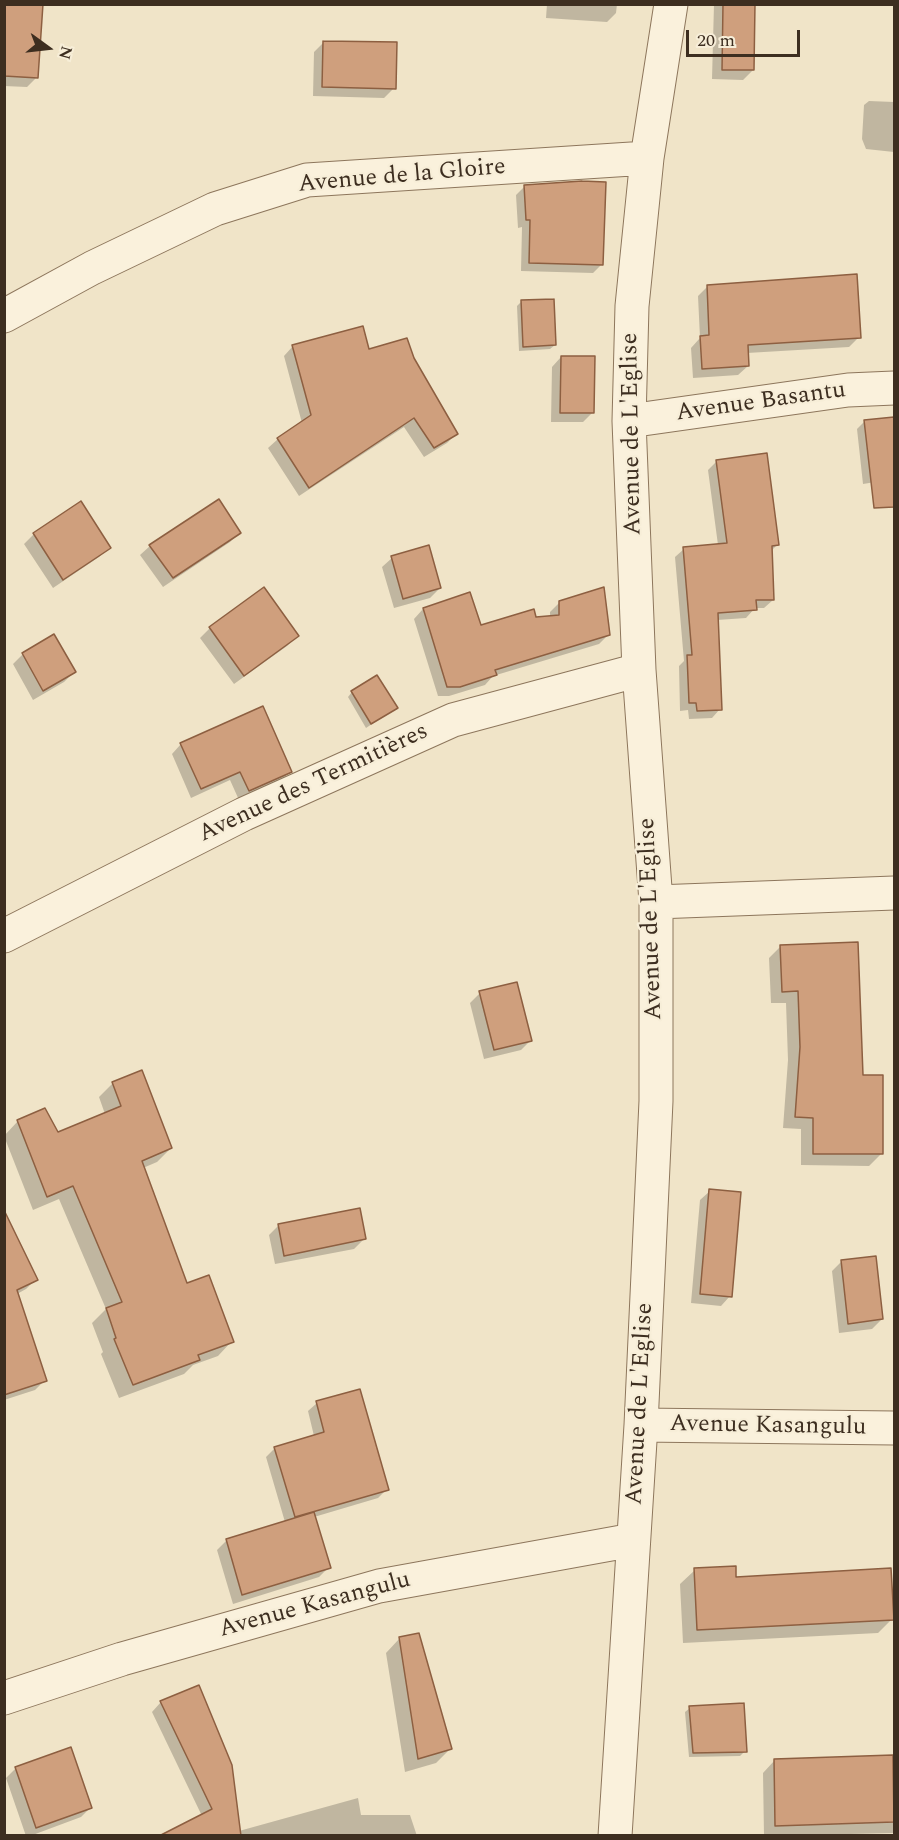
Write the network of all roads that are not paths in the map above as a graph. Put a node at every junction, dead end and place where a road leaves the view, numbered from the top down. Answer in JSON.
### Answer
{"nodes":[{"id":1,"x":671,"y":4,"type":"edge"},
{"id":2,"x":648,"y":158,"type":"junction"},
{"id":3,"x":4,"y":316,"type":"edge"},
{"id":4,"x":894,"y":387,"type":"edge"},
{"id":5,"x":629,"y":421,"type":"junction"},
{"id":6,"x":639,"y":670,"type":"junction"},
{"id":7,"x":894,"y":893,"type":"edge"},
{"id":8,"x":656,"y":902,"type":"junction"},
{"id":9,"x":4,"y":936,"type":"edge"},
{"id":10,"x":641,"y":1425,"type":"junction"},
{"id":11,"x":894,"y":1428,"type":"edge"},
{"id":12,"x":633,"y":1540,"type":"junction"},
{"id":13,"x":4,"y":1698,"type":"edge"},
{"id":14,"x":615,"y":1836,"type":"edge"}],
"edges":[{"from":1,"to":2,"type":"street","name":"Avenue de L'Eglise"},
{"from":2,"to":3,"type":"street","name":"Avenue de la Gloire"},
{"from":2,"to":5,"type":"street","name":"Avenue de L'Eglise"},
{"from":4,"to":5,"type":"street","name":"Avenue Basantu"},
{"from":5,"to":6,"type":"street","name":"Avenue de L'Eglise"},
{"from":6,"to":8,"type":"street","name":"Avenue de L'Eglise"},
{"from":6,"to":9,"type":"street","name":"Avenue des Termitières"},
{"from":7,"to":8,"type":"street"},
{"from":8,"to":10,"type":"street","name":"Avenue de L'Eglise"},
{"from":10,"to":11,"type":"street","name":"Avenue Kasangulu"},
{"from":10,"to":12,"type":"street","name":"Avenue de L'Eglise"},
{"from":12,"to":13,"type":"street","name":"Avenue Kasangulu"},
{"from":12,"to":14,"type":"street","name":"Avenue de L'Eglise"}]}
